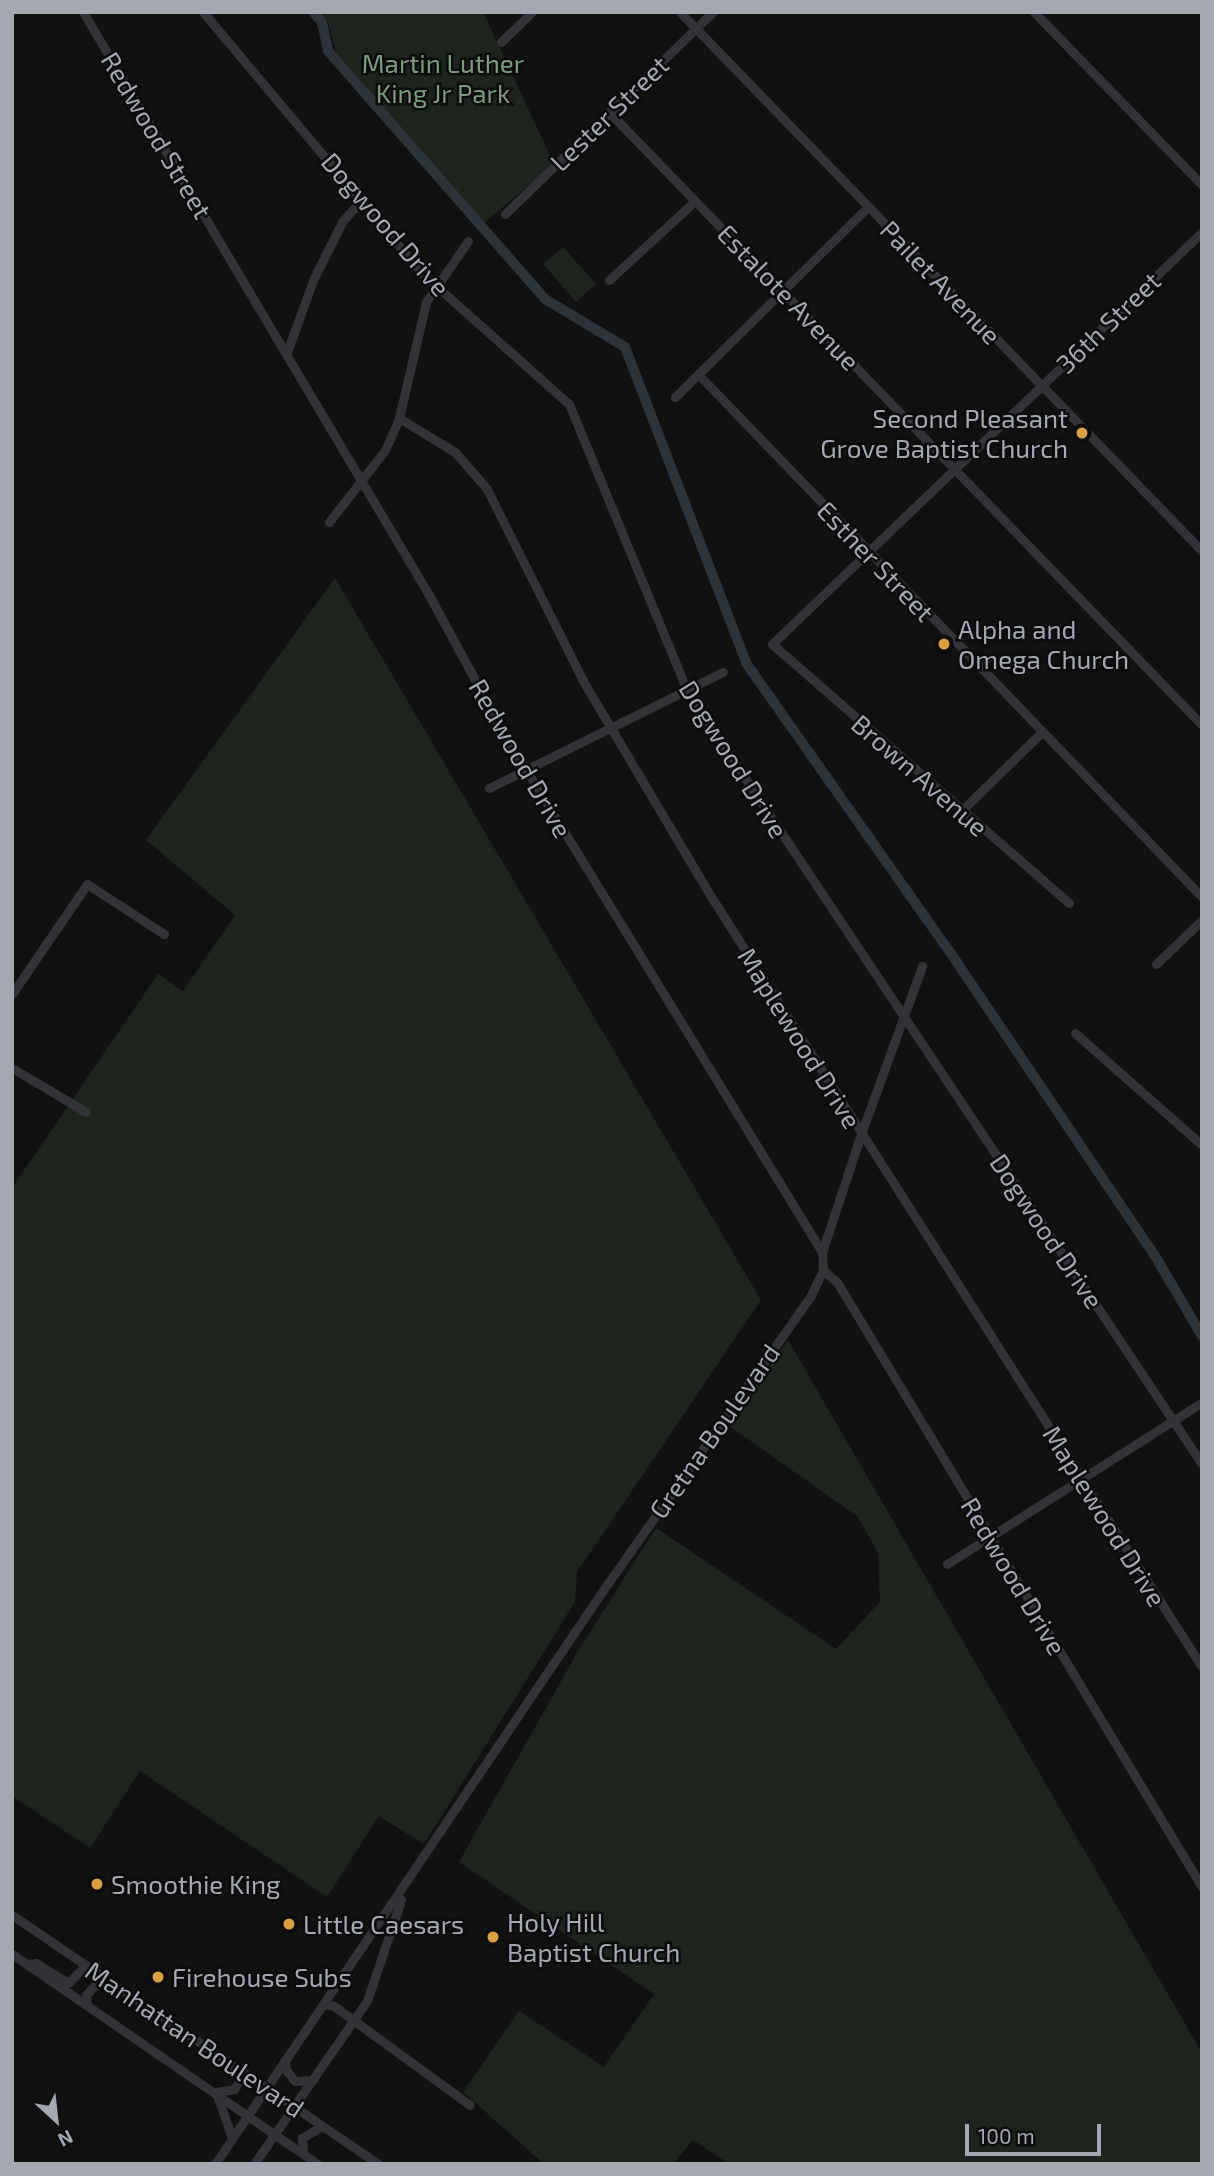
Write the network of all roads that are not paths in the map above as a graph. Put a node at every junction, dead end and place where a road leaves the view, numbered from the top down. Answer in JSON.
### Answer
{"nodes":[{"id":1,"x":83,"y":12,"type":"edge"},
{"id":2,"x":204,"y":12,"type":"edge"},
{"id":3,"x":532,"y":12,"type":"edge"},
{"id":4,"x":680,"y":12,"type":"edge"},
{"id":5,"x":713,"y":12,"type":"edge"},
{"id":6,"x":1034,"y":12,"type":"edge"},
{"id":7,"x":696,"y":28,"type":"junction"},
{"id":8,"x":501,"y":42,"type":"dead end"},
{"id":9,"x":609,"y":112,"type":"junction"},
{"id":10,"x":1202,"y":185,"type":"edge"},
{"id":11,"x":362,"y":199,"type":"junction"},
{"id":12,"x":695,"y":201,"type":"junction"},
{"id":13,"x":868,"y":207,"type":"junction"},
{"id":14,"x":505,"y":214,"type":"dead end"},
{"id":15,"x":1202,"y":232,"type":"edge"},
{"id":16,"x":468,"y":242,"type":"dead end"},
{"id":17,"x":231,"y":257,"type":"joint"},
{"id":18,"x":609,"y":280,"type":"dead end"},
{"id":19,"x":434,"y":284,"type":"junction"},
{"id":20,"x":782,"y":290,"type":"junction"},
{"id":21,"x":287,"y":352,"type":"junction"},
{"id":22,"x":698,"y":374,"type":"junction"},
{"id":23,"x":1041,"y":386,"type":"junction"},
{"id":24,"x":675,"y":397,"type":"dead end"},
{"id":25,"x":399,"y":418,"type":"junction"},
{"id":26,"x":955,"y":470,"type":"junction"},
{"id":27,"x":363,"y":483,"type":"junction"},
{"id":28,"x":329,"y":522,"type":"dead end"},
{"id":29,"x":1202,"y":551,"type":"edge"},
{"id":30,"x":868,"y":552,"type":"junction"},
{"id":31,"x":772,"y":644,"type":"joint"},
{"id":32,"x":723,"y":673,"type":"dead end"},
{"id":33,"x":687,"y":691,"type":"junction"},
{"id":34,"x":1202,"y":725,"type":"edge"},
{"id":35,"x":611,"y":727,"type":"junction"},
{"id":36,"x":1042,"y":732,"type":"junction"},
{"id":37,"x":526,"y":770,"type":"junction"},
{"id":38,"x":489,"y":788,"type":"dead end"},
{"id":39,"x":961,"y":811,"type":"junction"},
{"id":40,"x":1202,"y":897,"type":"edge"},
{"id":41,"x":1069,"y":904,"type":"dead end"},
{"id":42,"x":1202,"y":920,"type":"edge"},
{"id":43,"x":163,"y":934,"type":"dead end"},
{"id":44,"x":1156,"y":964,"type":"dead end"},
{"id":45,"x":922,"y":966,"type":"dead end"},
{"id":46,"x":12,"y":994,"type":"edge"},
{"id":47,"x":902,"y":1020,"type":"junction"},
{"id":48,"x":1075,"y":1033,"type":"dead end"},
{"id":49,"x":12,"y":1068,"type":"edge"},
{"id":50,"x":86,"y":1112,"type":"dead end"},
{"id":51,"x":861,"y":1134,"type":"junction"},
{"id":52,"x":1202,"y":1146,"type":"edge"},
{"id":53,"x":822,"y":1252,"type":"junction"},
{"id":54,"x":823,"y":1270,"type":"junction"},
{"id":55,"x":1202,"y":1402,"type":"edge"},
{"id":56,"x":1173,"y":1421,"type":"junction"},
{"id":57,"x":1202,"y":1464,"type":"edge"},
{"id":58,"x":1082,"y":1478,"type":"junction"},
{"id":59,"x":990,"y":1536,"type":"junction"},
{"id":60,"x":947,"y":1564,"type":"dead end"},
{"id":61,"x":1202,"y":1667,"type":"edge"},
{"id":62,"x":424,"y":1858,"type":"junction"},
{"id":63,"x":1202,"y":1887,"type":"edge"},
{"id":64,"x":12,"y":1915,"type":"edge"},
{"id":65,"x":12,"y":1954,"type":"edge"},
{"id":66,"x":28,"y":1964,"type":"junction"},
{"id":67,"x":86,"y":1965,"type":"junction"},
{"id":68,"x":114,"y":1984,"type":"junction"},
{"id":69,"x":324,"y":2004,"type":"junction"},
{"id":70,"x":87,"y":2006,"type":"junction"},
{"id":71,"x":354,"y":2024,"type":"junction"},
{"id":72,"x":285,"y":2060,"type":"junction"},
{"id":73,"x":244,"y":2073,"type":"junction"},
{"id":74,"x":313,"y":2080,"type":"junction"},
{"id":75,"x":265,"y":2087,"type":"junction"},
{"id":76,"x":216,"y":2092,"type":"junction"},
{"id":77,"x":470,"y":2105,"type":"dead end"},
{"id":78,"x":295,"y":2107,"type":"junction"},
{"id":79,"x":247,"y":2115,"type":"junction"},
{"id":80,"x":322,"y":2126,"type":"junction"},
{"id":81,"x":275,"y":2134,"type":"junction"},
{"id":82,"x":232,"y":2139,"type":"junction"},
{"id":83,"x":304,"y":2154,"type":"junction"},
{"id":84,"x":215,"y":2164,"type":"edge"},
{"id":85,"x":254,"y":2164,"type":"edge"},
{"id":86,"x":318,"y":2164,"type":"edge"},
{"id":87,"x":379,"y":2164,"type":"edge"}],
"edges":[{"from":1,"to":17,"type":"street","name":"Redwood Street"},
{"from":2,"to":11,"type":"street","name":"Dogwood Drive"},
{"from":3,"to":8,"type":"street"},
{"from":4,"to":7,"type":"street","name":"Pailet Avenue"},
{"from":5,"to":7,"type":"street","name":"Lester Street"},
{"from":6,"to":10,"type":"street"},
{"from":7,"to":9,"type":"street","name":"Lester Street"},
{"from":7,"to":13,"type":"street","name":"Pailet Avenue"},
{"from":9,"to":12,"type":"street","name":"Estalote Avenue"},
{"from":9,"to":14,"type":"street","name":"Lester Street"},
{"from":11,"to":19,"type":"street","name":"Dogwood Drive"},
{"from":11,"to":21,"type":"street"},
{"from":12,"to":18,"type":"street"},
{"from":12,"to":20,"type":"street","name":"Estalote Avenue"},
{"from":13,"to":20,"type":"street"},
{"from":13,"to":23,"type":"street","name":"Pailet Avenue"},
{"from":15,"to":23,"type":"street","name":"36th Street"},
{"from":16,"to":19,"type":"street"},
{"from":17,"to":21,"type":"street","name":"Redwood Drive"},
{"from":19,"to":25,"type":"street"},
{"from":19,"to":33,"type":"street","name":"Dogwood Drive"},
{"from":20,"to":22,"type":"street"},
{"from":20,"to":26,"type":"street","name":"Estalote Avenue"},
{"from":21,"to":27,"type":"street","name":"Redwood Drive"},
{"from":22,"to":24,"type":"street"},
{"from":22,"to":30,"type":"street","name":"Esther Street"},
{"from":23,"to":26,"type":"street","name":"36th Street"},
{"from":23,"to":29,"type":"street","name":"Pailet Avenue"},
{"from":25,"to":27,"type":"street"},
{"from":25,"to":35,"type":"street","name":"Maplewood Drive"},
{"from":26,"to":30,"type":"street","name":"36th Street"},
{"from":26,"to":34,"type":"street","name":"Estalote Avenue"},
{"from":27,"to":28,"type":"street"},
{"from":27,"to":37,"type":"street","name":"Redwood Drive"},
{"from":30,"to":31,"type":"street","name":"36th Street"},
{"from":30,"to":36,"type":"street","name":"Esther Street"},
{"from":31,"to":39,"type":"street","name":"Brown Avenue"},
{"from":32,"to":33,"type":"street"},
{"from":33,"to":35,"type":"street"},
{"from":33,"to":47,"type":"street","name":"Dogwood Drive"},
{"from":35,"to":37,"type":"street"},
{"from":35,"to":51,"type":"street","name":"Maplewood Drive"},
{"from":36,"to":39,"type":"street"},
{"from":36,"to":40,"type":"street","name":"Esther Street"},
{"from":37,"to":38,"type":"street"},
{"from":37,"to":53,"type":"street","name":"Redwood Drive"},
{"from":39,"to":41,"type":"street","name":"Brown Avenue"},
{"from":42,"to":44,"type":"street"},
{"from":43,"to":46,"type":"street"},
{"from":45,"to":47,"type":"street"},
{"from":47,"to":51,"type":"street"},
{"from":47,"to":56,"type":"street","name":"Dogwood Drive"},
{"from":48,"to":52,"type":"street"},
{"from":49,"to":50,"type":"street"},
{"from":51,"to":53,"type":"street"},
{"from":51,"to":58,"type":"street","name":"Maplewood Drive"},
{"from":53,"to":54,"type":"street"},
{"from":54,"to":59,"type":"street","name":"Redwood Drive"},
{"from":54,"to":62,"type":"street","name":"Gretna Boulevard"},
{"from":55,"to":56,"type":"street"},
{"from":56,"to":57,"type":"street","name":"Dogwood Drive"},
{"from":56,"to":58,"type":"street"},
{"from":58,"to":59,"type":"street"},
{"from":58,"to":61,"type":"street","name":"Maplewood Drive"},
{"from":59,"to":60,"type":"street"},
{"from":59,"to":63,"type":"street","name":"Redwood Drive"},
{"from":62,"to":69,"type":"street","name":"Gretna Boulevard"},
{"from":62,"to":71,"type":"street","name":"Gretna Boulevard"},
{"from":64,"to":67,"type":"street","name":"Manhattan Boulevard"},
{"from":65,"to":66,"type":"street","name":"Manhattan Boulevard"},
{"from":66,"to":67,"type":"street"},
{"from":66,"to":70,"type":"street","name":"Manhattan Boulevard"},
{"from":67,"to":68,"type":"street","name":"Manhattan Boulevard"},
{"from":68,"to":70,"type":"street"},
{"from":68,"to":73,"type":"street","name":"Manhattan Boulevard"},
{"from":69,"to":71,"type":"street"},
{"from":69,"to":72,"type":"street","name":"Gretna Boulevard"},
{"from":70,"to":76,"type":"street","name":"Manhattan Boulevard"},
{"from":71,"to":74,"type":"street","name":"Gretna Boulevard"},
{"from":71,"to":77,"type":"street"},
{"from":72,"to":74,"type":"street"},
{"from":72,"to":75,"type":"street","name":"Gretna Boulevard"},
{"from":73,"to":75,"type":"street","name":"Manhattan Boulevard"},
{"from":73,"to":76,"type":"street"},
{"from":74,"to":78,"type":"street","name":"Gretna Boulevard"},
{"from":75,"to":78,"type":"street","name":"Manhattan Boulevard"},
{"from":75,"to":79,"type":"street","name":"Gretna Boulevard"},
{"from":76,"to":79,"type":"street","name":"Manhattan Boulevard"},
{"from":76,"to":82,"type":"street"},
{"from":78,"to":80,"type":"street","name":"Manhattan Boulevard"},
{"from":78,"to":81,"type":"street","name":"Gretna Boulevard"},
{"from":79,"to":81,"type":"street","name":"Manhattan Boulevard"},
{"from":79,"to":82,"type":"street","name":"Gretna Boulevard"},
{"from":80,"to":83,"type":"street"},
{"from":80,"to":87,"type":"street","name":"Manhattan Boulevard"},
{"from":81,"to":83,"type":"street","name":"Manhattan Boulevard"},
{"from":81,"to":85,"type":"street","name":"Gretna Boulevard"},
{"from":82,"to":84,"type":"street","name":"Gretna Boulevard"},
{"from":83,"to":86,"type":"street","name":"Manhattan Boulevard"}]}
